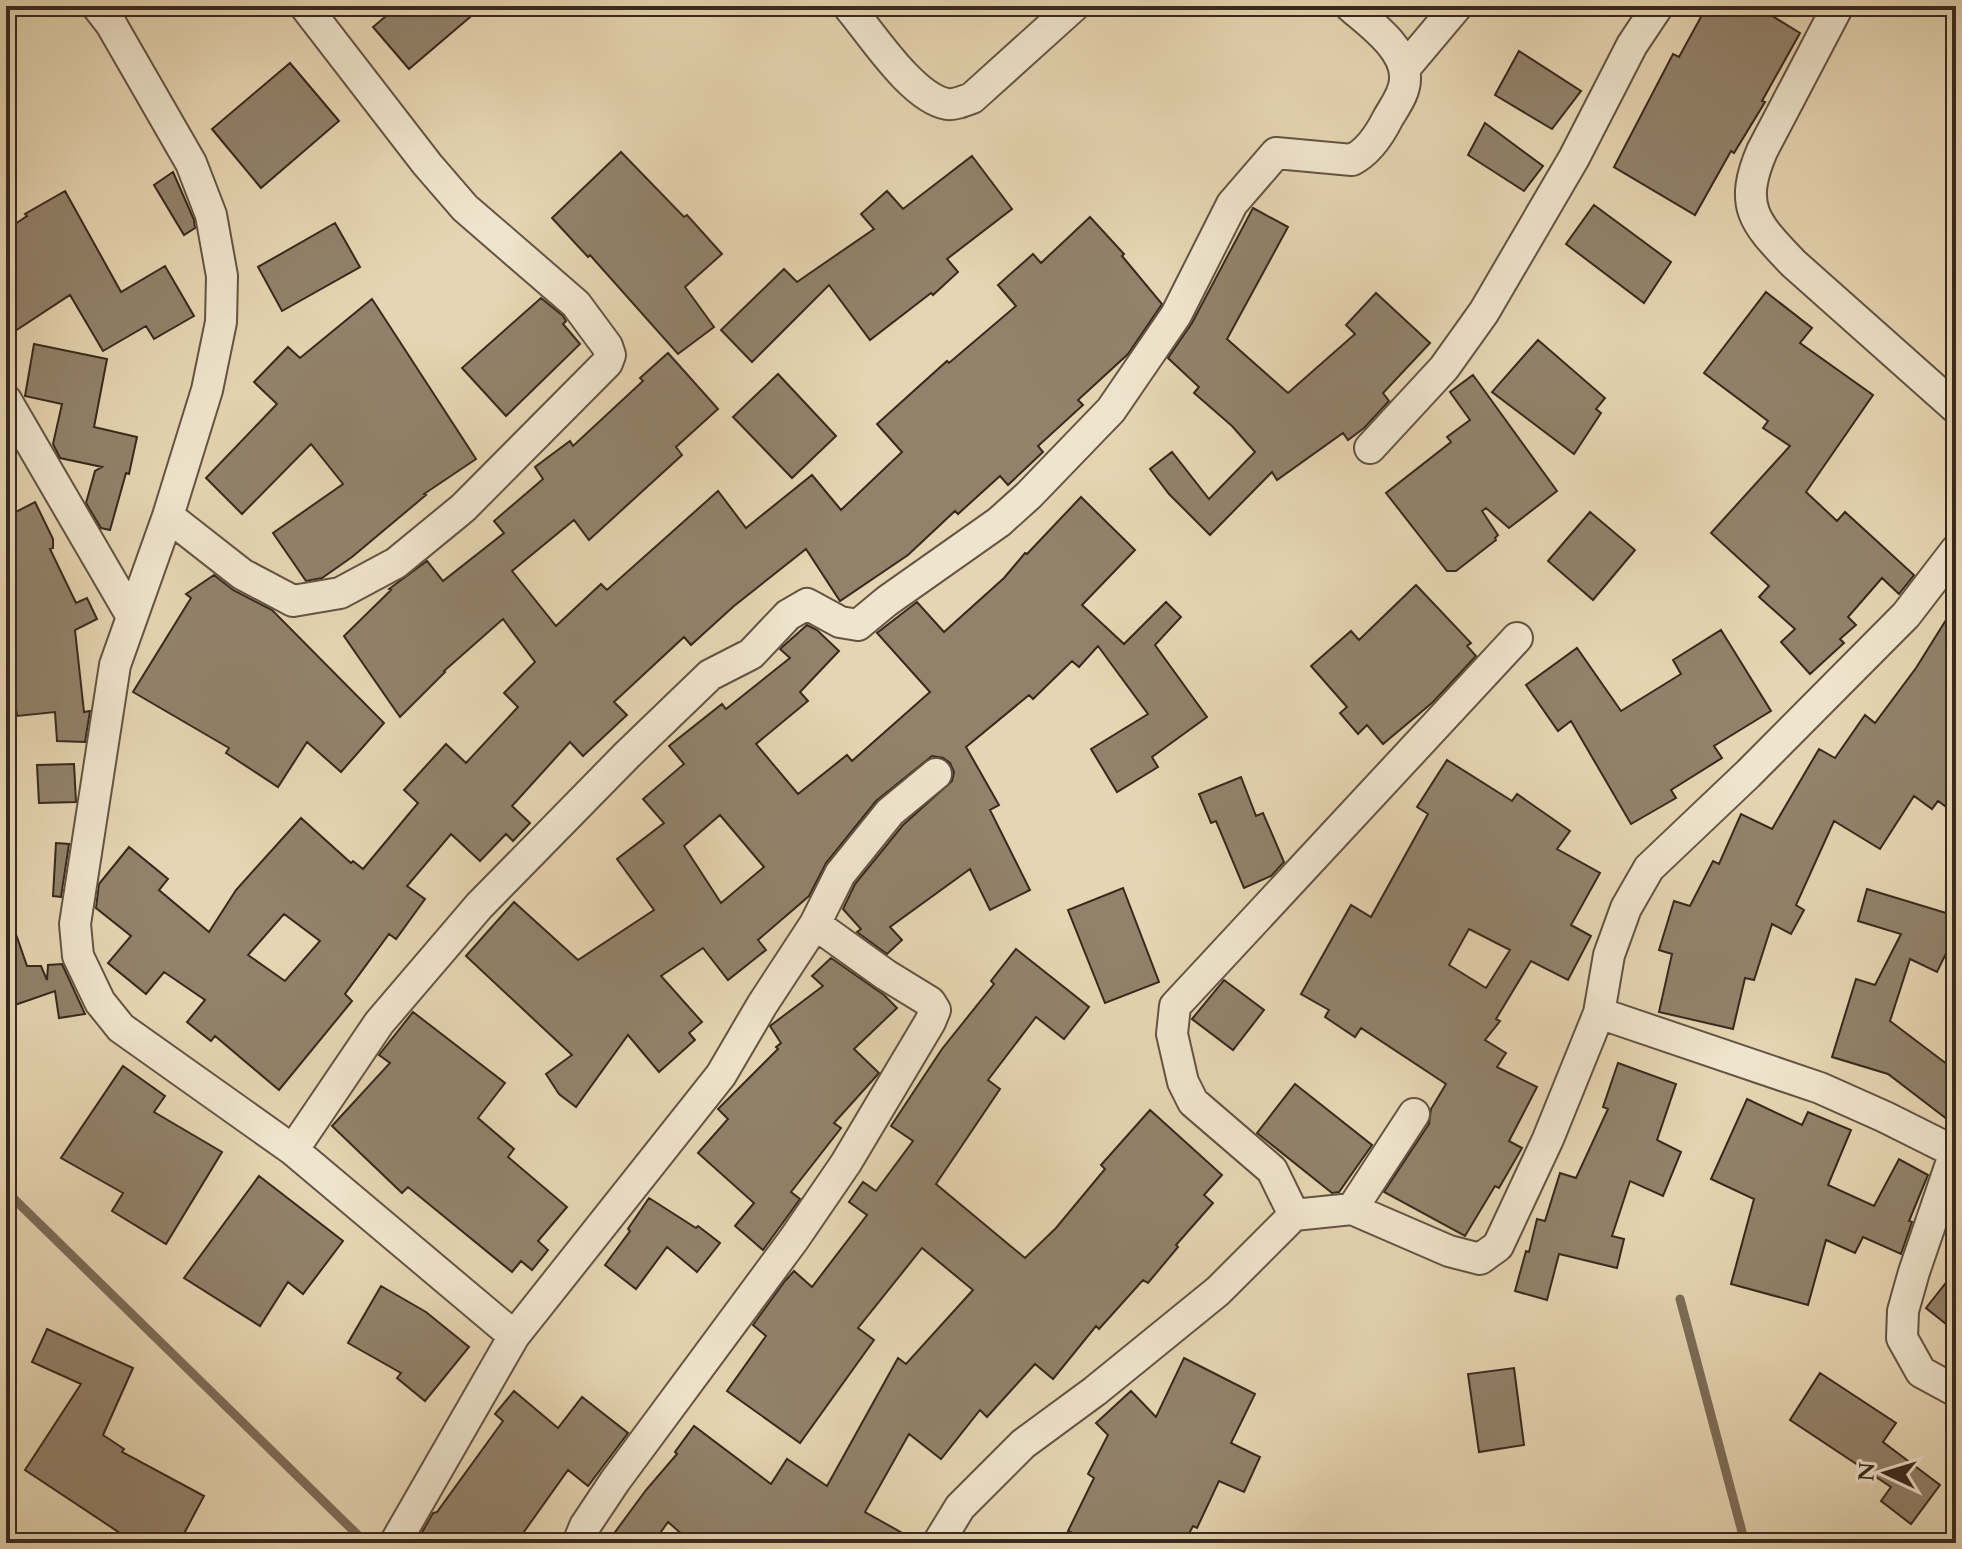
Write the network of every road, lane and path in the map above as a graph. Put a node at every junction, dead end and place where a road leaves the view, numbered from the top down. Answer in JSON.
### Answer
{"nodes":[{"id":1,"x":97,"y":6,"type":"edge"},
{"id":2,"x":305,"y":6,"type":"edge"},
{"id":3,"x":848,"y":6,"type":"edge"},
{"id":4,"x":1074,"y":6,"type":"edge"},
{"id":5,"x":1350,"y":6,"type":"edge"},
{"id":6,"x":1457,"y":6,"type":"edge"},
{"id":7,"x":1658,"y":6,"type":"edge"},
{"id":8,"x":1838,"y":6,"type":"edge"},
{"id":9,"x":1404,"y":69,"type":"junction"},
{"id":10,"x":6,"y":400,"type":"edge"},
{"id":11,"x":1956,"y":408,"type":"edge"},
{"id":12,"x":1370,"y":448,"type":"dead end"},
{"id":13,"x":168,"y":516,"type":"junction"},
{"id":14,"x":1956,"y":550,"type":"edge"},
{"id":15,"x":131,"y":615,"type":"junction"},
{"id":16,"x":1517,"y":638,"type":"dead end"},
{"id":17,"x":936,"y":774,"type":"dead end"},
{"id":18,"x":815,"y":924,"type":"junction"},
{"id":19,"x":1599,"y":1013,"type":"junction"},
{"id":20,"x":1414,"y":1114,"type":"dead end"},
{"id":21,"x":293,"y":1150,"type":"junction"},
{"id":22,"x":1956,"y":1152,"type":"edge"},
{"id":23,"x":1352,"y":1209,"type":"junction"},
{"id":24,"x":1294,"y":1215,"type":"junction"},
{"id":25,"x":514,"y":1336,"type":"junction"},
{"id":26,"x":1956,"y":1391,"type":"edge"},
{"id":27,"x":395,"y":1543,"type":"edge"},
{"id":28,"x":578,"y":1543,"type":"edge"},
{"id":29,"x":938,"y":1543,"type":"edge"}],
"edges":[{"from":1,"to":13,"type":"street"},
{"from":2,"to":13,"type":"street"},
{"from":3,"to":4,"type":"street"},
{"from":5,"to":9,"type":"street"},
{"from":6,"to":9,"type":"street"},
{"from":7,"to":12,"type":"street"},
{"from":8,"to":11,"type":"street"},
{"from":9,"to":21,"type":"street"},
{"from":10,"to":15,"type":"street"},
{"from":13,"to":15,"type":"street"},
{"from":14,"to":19,"type":"street"},
{"from":15,"to":21,"type":"street"},
{"from":16,"to":24,"type":"street"},
{"from":17,"to":18,"type":"street"},
{"from":18,"to":25,"type":"street"},
{"from":18,"to":28,"type":"street"},
{"from":19,"to":22,"type":"street"},
{"from":19,"to":23,"type":"street"},
{"from":20,"to":23,"type":"street"},
{"from":21,"to":25,"type":"street"},
{"from":22,"to":26,"type":"street"},
{"from":23,"to":24,"type":"street"},
{"from":24,"to":29,"type":"street"},
{"from":25,"to":27,"type":"street"}]}
